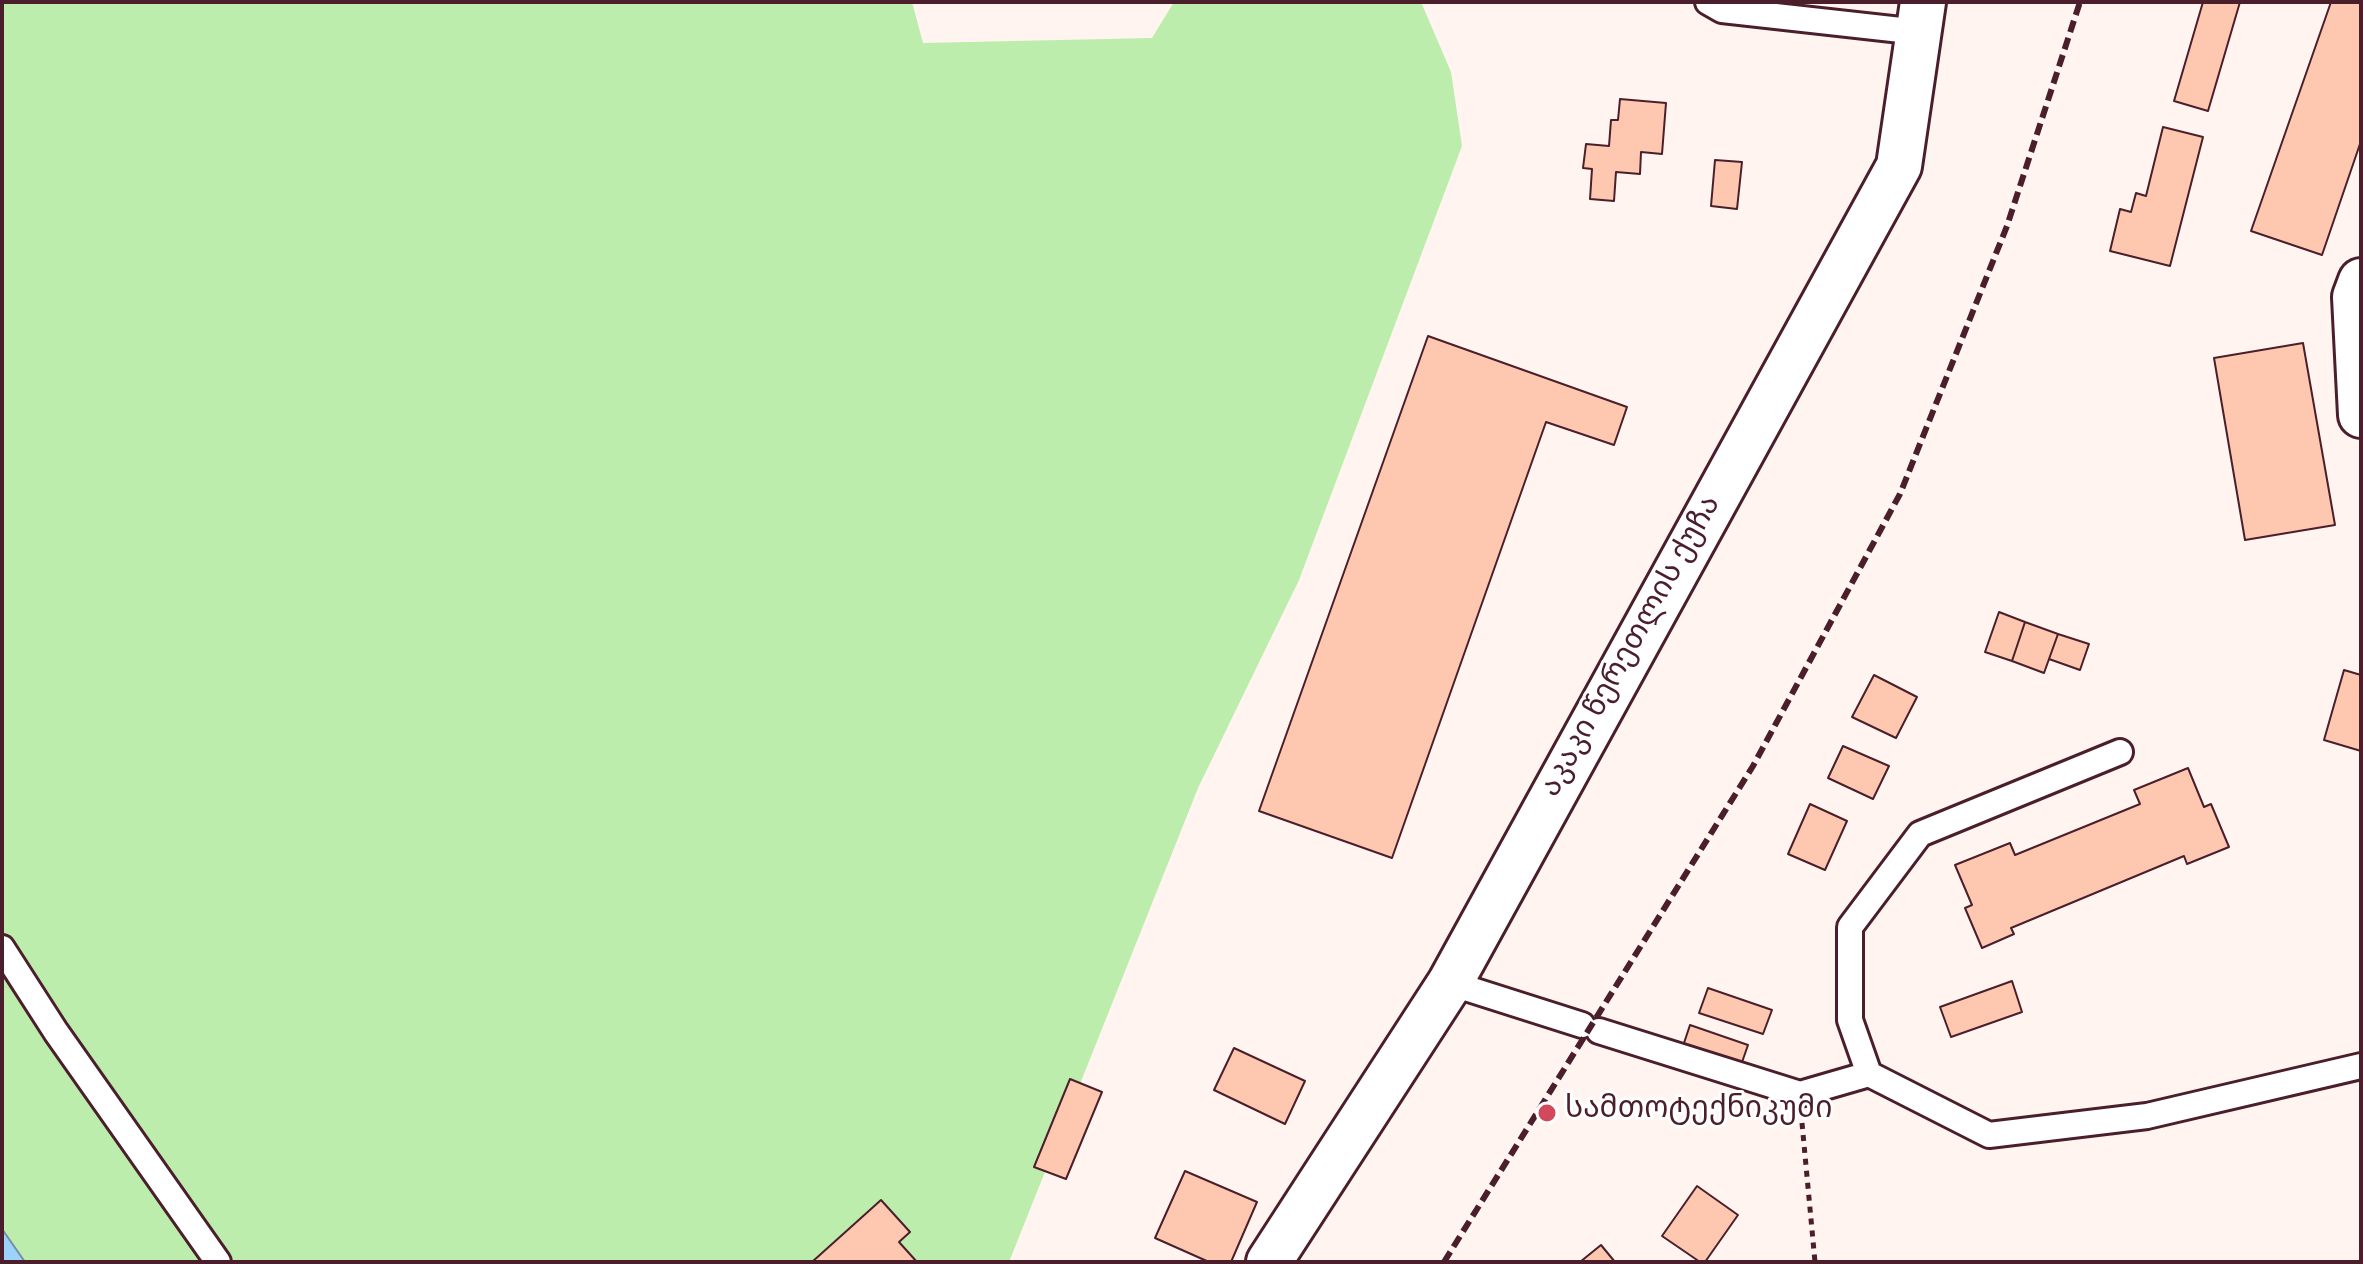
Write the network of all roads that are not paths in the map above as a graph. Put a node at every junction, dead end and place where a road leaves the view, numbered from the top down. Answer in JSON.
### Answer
{"nodes":[{"id":1,"x":1708,"y":2,"type":"edge"},
{"id":2,"x":1921,"y":17,"type":"edge"},
{"id":3,"x":2361,"y":281,"type":"edge"},
{"id":4,"x":2361,"y":415,"type":"edge"},
{"id":5,"x":2120,"y":752,"type":"dead end"},
{"id":6,"x":2,"y":948,"type":"edge"},
{"id":7,"x":1450,"y":983,"type":"junction"},
{"id":8,"x":2361,"y":1066,"type":"edge"},
{"id":9,"x":1869,"y":1074,"type":"junction"},
{"id":10,"x":218,"y":1262,"type":"edge"},
{"id":11,"x":1269,"y":1262,"type":"edge"}],
"edges":[{"from":1,"to":2,"type":"lane"},
{"from":2,"to":7,"type":"street","name":"აკაკი წერეთლის ქუჩა"},
{"from":3,"to":4,"type":"street"},
{"from":5,"to":9,"type":"lane"},
{"from":6,"to":10,"type":"lane"},
{"from":7,"to":9,"type":"lane"},
{"from":7,"to":11,"type":"street","name":"აკაკი წერეთლის ქუჩა"},
{"from":8,"to":9,"type":"lane"}]}
